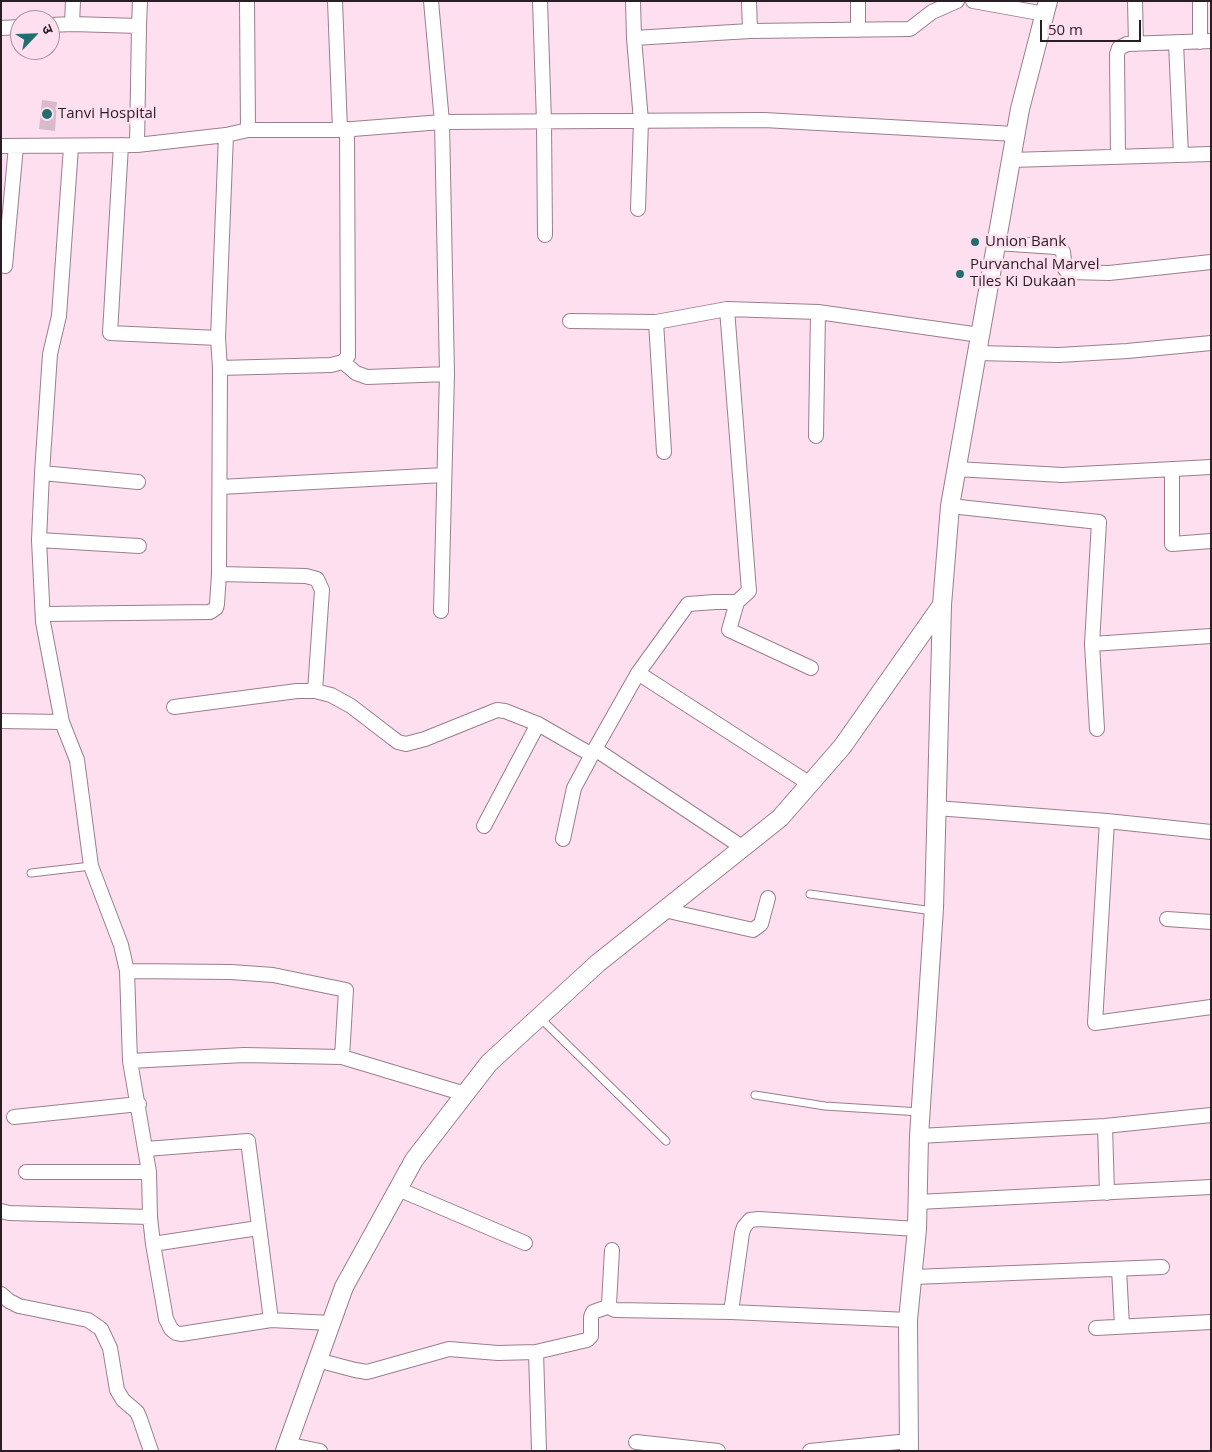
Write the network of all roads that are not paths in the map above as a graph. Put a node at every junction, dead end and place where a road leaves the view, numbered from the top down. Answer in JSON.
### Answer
{"nodes":[{"id":1,"x":73,"y":1,"type":"edge"},
{"id":2,"x":140,"y":1,"type":"edge"},
{"id":3,"x":247,"y":1,"type":"edge"},
{"id":4,"x":334,"y":1,"type":"edge"},
{"id":5,"x":431,"y":1,"type":"edge"},
{"id":6,"x":540,"y":1,"type":"edge"},
{"id":7,"x":633,"y":1,"type":"edge"},
{"id":8,"x":749,"y":1,"type":"edge"},
{"id":9,"x":858,"y":1,"type":"edge"},
{"id":10,"x":957,"y":1,"type":"edge"},
{"id":11,"x":973,"y":1,"type":"edge"},
{"id":12,"x":1135,"y":1,"type":"edge"},
{"id":13,"x":1200,"y":1,"type":"edge"},
{"id":14,"x":1046,"y":7,"type":"edge"},
{"id":15,"x":72,"y":24,"type":"junction"},
{"id":16,"x":60,"y":25,"type":"edge"},
{"id":17,"x":139,"y":26,"type":"junction"},
{"id":18,"x":858,"y":30,"type":"junction"},
{"id":19,"x":750,"y":31,"type":"junction"},
{"id":20,"x":634,"y":38,"type":"junction"},
{"id":21,"x":1205,"y":42,"type":"edge"},
{"id":22,"x":1176,"y":43,"type":"junction"},
{"id":23,"x":1136,"y":44,"type":"junction"},
{"id":24,"x":641,"y":121,"type":"junction"},
{"id":25,"x":442,"y":122,"type":"junction"},
{"id":26,"x":544,"y":122,"type":"junction"},
{"id":27,"x":344,"y":129,"type":"junction"},
{"id":28,"x":248,"y":130,"type":"junction"},
{"id":29,"x":1015,"y":134,"type":"junction"},
{"id":30,"x":226,"y":135,"type":"junction"},
{"id":31,"x":121,"y":145,"type":"junction"},
{"id":32,"x":137,"y":145,"type":"junction"},
{"id":33,"x":1,"y":146,"type":"edge"},
{"id":34,"x":16,"y":146,"type":"junction"},
{"id":35,"x":71,"y":146,"type":"junction"},
{"id":36,"x":1211,"y":154,"type":"edge"},
{"id":37,"x":1181,"y":155,"type":"junction"},
{"id":38,"x":1118,"y":157,"type":"junction"},
{"id":39,"x":1011,"y":160,"type":"junction"},
{"id":40,"x":638,"y":210,"type":"dead end"},
{"id":41,"x":545,"y":235,"type":"dead end"},
{"id":42,"x":996,"y":243,"type":"junction"},
{"id":43,"x":1211,"y":262,"type":"edge"},
{"id":44,"x":5,"y":266,"type":"dead end"},
{"id":45,"x":727,"y":309,"type":"junction"},
{"id":46,"x":818,"y":312,"type":"junction"},
{"id":47,"x":570,"y":321,"type":"dead end"},
{"id":48,"x":656,"y":322,"type":"junction"},
{"id":49,"x":980,"y":335,"type":"junction"},
{"id":50,"x":218,"y":338,"type":"junction"},
{"id":51,"x":1211,"y":343,"type":"edge"},
{"id":52,"x":977,"y":353,"type":"junction"},
{"id":53,"x":342,"y":362,"type":"junction"},
{"id":54,"x":220,"y":368,"type":"junction"},
{"id":55,"x":447,"y":374,"type":"junction"},
{"id":56,"x":816,"y":436,"type":"dead end"},
{"id":57,"x":664,"y":452,"type":"dead end"},
{"id":58,"x":1211,"y":467,"type":"edge"},
{"id":59,"x":956,"y":469,"type":"junction"},
{"id":60,"x":1172,"y":469,"type":"junction"},
{"id":61,"x":42,"y":473,"type":"junction"},
{"id":62,"x":444,"y":475,"type":"junction"},
{"id":63,"x":138,"y":482,"type":"dead end"},
{"id":64,"x":220,"y":488,"type":"junction"},
{"id":65,"x":950,"y":506,"type":"junction"},
{"id":66,"x":39,"y":540,"type":"junction"},
{"id":67,"x":1211,"y":541,"type":"edge"},
{"id":68,"x":139,"y":546,"type":"dead end"},
{"id":69,"x":219,"y":574,"type":"junction"},
{"id":70,"x":736,"y":602,"type":"junction"},
{"id":71,"x":942,"y":605,"type":"junction"},
{"id":72,"x":441,"y":610,"type":"dead end"},
{"id":73,"x":43,"y":614,"type":"junction"},
{"id":74,"x":1211,"y":636,"type":"edge"},
{"id":75,"x":1092,"y":644,"type":"junction"},
{"id":76,"x":811,"y":668,"type":"dead end"},
{"id":77,"x":638,"y":673,"type":"junction"},
{"id":78,"x":315,"y":691,"type":"junction"},
{"id":79,"x":174,"y":707,"type":"dead end"},
{"id":80,"x":1,"y":721,"type":"edge"},
{"id":81,"x":62,"y":722,"type":"junction"},
{"id":82,"x":538,"y":724,"type":"junction"},
{"id":83,"x":1096,"y":728,"type":"dead end"},
{"id":84,"x":593,"y":752,"type":"junction"},
{"id":85,"x":810,"y":784,"type":"junction"},
{"id":86,"x":936,"y":808,"type":"junction"},
{"id":87,"x":1107,"y":821,"type":"junction"},
{"id":88,"x":484,"y":826,"type":"dead end"},
{"id":89,"x":1211,"y":832,"type":"edge"},
{"id":90,"x":563,"y":838,"type":"dead end"},
{"id":91,"x":742,"y":847,"type":"junction"},
{"id":92,"x":91,"y":866,"type":"junction"},
{"id":93,"x":31,"y":873,"type":"dead end"},
{"id":94,"x":810,"y":894,"type":"dead end"},
{"id":95,"x":768,"y":898,"type":"dead end"},
{"id":96,"x":664,"y":910,"type":"junction"},
{"id":97,"x":933,"y":911,"type":"junction"},
{"id":98,"x":1167,"y":919,"type":"dead end"},
{"id":99,"x":1211,"y":922,"type":"edge"},
{"id":100,"x":127,"y":971,"type":"junction"},
{"id":101,"x":1211,"y":1007,"type":"edge"},
{"id":102,"x":539,"y":1017,"type":"junction"},
{"id":103,"x":342,"y":1057,"type":"junction"},
{"id":104,"x":130,"y":1061,"type":"junction"},
{"id":105,"x":465,"y":1094,"type":"junction"},
{"id":106,"x":755,"y":1094,"type":"dead end"},
{"id":107,"x":139,"y":1104,"type":"junction"},
{"id":108,"x":920,"y":1112,"type":"junction"},
{"id":109,"x":1211,"y":1115,"type":"edge"},
{"id":110,"x":14,"y":1117,"type":"dead end"},
{"id":111,"x":1105,"y":1126,"type":"junction"},
{"id":112,"x":919,"y":1136,"type":"junction"},
{"id":113,"x":666,"y":1141,"type":"dead end"},
{"id":114,"x":146,"y":1149,"type":"junction"},
{"id":115,"x":26,"y":1172,"type":"dead end"},
{"id":116,"x":149,"y":1172,"type":"junction"},
{"id":117,"x":1211,"y":1187,"type":"edge"},
{"id":118,"x":398,"y":1189,"type":"junction"},
{"id":119,"x":1107,"y":1193,"type":"junction"},
{"id":120,"x":918,"y":1202,"type":"junction"},
{"id":121,"x":1,"y":1211,"type":"edge"},
{"id":122,"x":150,"y":1217,"type":"junction"},
{"id":123,"x":258,"y":1228,"type":"junction"},
{"id":124,"x":917,"y":1229,"type":"junction"},
{"id":125,"x":525,"y":1243,"type":"dead end"},
{"id":126,"x":153,"y":1244,"type":"junction"},
{"id":127,"x":612,"y":1250,"type":"dead end"},
{"id":128,"x":1162,"y":1267,"type":"dead end"},
{"id":129,"x":1119,"y":1269,"type":"junction"},
{"id":130,"x":914,"y":1277,"type":"junction"},
{"id":131,"x":1,"y":1294,"type":"edge"},
{"id":132,"x":610,"y":1306,"type":"junction"},
{"id":133,"x":731,"y":1312,"type":"junction"},
{"id":134,"x":271,"y":1320,"type":"junction"},
{"id":135,"x":908,"y":1320,"type":"junction"},
{"id":136,"x":1211,"y":1322,"type":"edge"},
{"id":137,"x":331,"y":1323,"type":"junction"},
{"id":138,"x":1122,"y":1326,"type":"junction"},
{"id":139,"x":1096,"y":1328,"type":"dead end"},
{"id":140,"x":536,"y":1352,"type":"junction"},
{"id":141,"x":317,"y":1360,"type":"junction"},
{"id":142,"x":636,"y":1442,"type":"dead end"},
{"id":143,"x":909,"y":1446,"type":"edge"},
{"id":144,"x":286,"y":1447,"type":"edge"},
{"id":145,"x":151,"y":1451,"type":"edge"},
{"id":146,"x":320,"y":1451,"type":"edge"},
{"id":147,"x":539,"y":1451,"type":"edge"},
{"id":148,"x":718,"y":1451,"type":"edge"},
{"id":149,"x":810,"y":1451,"type":"edge"}],
"edges":[{"from":1,"to":15,"type":"street"},
{"from":2,"to":17,"type":"street"},
{"from":3,"to":28,"type":"street"},
{"from":4,"to":27,"type":"street"},
{"from":5,"to":25,"type":"street"},
{"from":6,"to":26,"type":"street"},
{"from":7,"to":20,"type":"street"},
{"from":8,"to":19,"type":"street"},
{"from":9,"to":18,"type":"street"},
{"from":10,"to":18,"type":"street"},
{"from":11,"to":14,"type":"street"},
{"from":12,"to":23,"type":"street"},
{"from":13,"to":21,"type":"street"},
{"from":14,"to":29,"type":"street"},
{"from":15,"to":16,"type":"street"},
{"from":15,"to":17,"type":"street"},
{"from":17,"to":32,"type":"street"},
{"from":18,"to":19,"type":"street"},
{"from":19,"to":20,"type":"street"},
{"from":20,"to":24,"type":"street"},
{"from":21,"to":22,"type":"street"},
{"from":22,"to":23,"type":"street"},
{"from":22,"to":37,"type":"street"},
{"from":23,"to":38,"type":"street"},
{"from":24,"to":26,"type":"street"},
{"from":24,"to":29,"type":"street"},
{"from":24,"to":40,"type":"street"},
{"from":25,"to":26,"type":"street"},
{"from":25,"to":27,"type":"street"},
{"from":25,"to":55,"type":"street"},
{"from":26,"to":41,"type":"street"},
{"from":27,"to":28,"type":"street"},
{"from":27,"to":53,"type":"street"},
{"from":28,"to":30,"type":"street"},
{"from":29,"to":39,"type":"street"},
{"from":30,"to":32,"type":"street"},
{"from":30,"to":50,"type":"street"},
{"from":31,"to":32,"type":"street"},
{"from":31,"to":35,"type":"street"},
{"from":31,"to":50,"type":"street"},
{"from":33,"to":34,"type":"street"},
{"from":34,"to":35,"type":"street"},
{"from":34,"to":44,"type":"street"},
{"from":35,"to":61,"type":"street"},
{"from":36,"to":37,"type":"street"},
{"from":37,"to":38,"type":"street"},
{"from":38,"to":39,"type":"street"},
{"from":39,"to":42,"type":"street"},
{"from":42,"to":43,"type":"street"},
{"from":42,"to":49,"type":"street"},
{"from":45,"to":46,"type":"street"},
{"from":45,"to":48,"type":"street"},
{"from":45,"to":70,"type":"street"},
{"from":46,"to":49,"type":"street"},
{"from":46,"to":56,"type":"street"},
{"from":47,"to":48,"type":"street"},
{"from":48,"to":57,"type":"street"},
{"from":49,"to":52,"type":"street"},
{"from":50,"to":54,"type":"street"},
{"from":51,"to":52,"type":"street"},
{"from":52,"to":59,"type":"street"},
{"from":53,"to":54,"type":"street"},
{"from":53,"to":55,"type":"street"},
{"from":54,"to":64,"type":"street"},
{"from":55,"to":62,"type":"street"},
{"from":58,"to":60,"type":"street"},
{"from":59,"to":60,"type":"street"},
{"from":59,"to":65,"type":"street"},
{"from":60,"to":67,"type":"street"},
{"from":61,"to":63,"type":"street"},
{"from":61,"to":66,"type":"street"},
{"from":62,"to":64,"type":"street"},
{"from":62,"to":72,"type":"street"},
{"from":64,"to":69,"type":"street"},
{"from":65,"to":71,"type":"street"},
{"from":65,"to":75,"type":"street"},
{"from":66,"to":68,"type":"street"},
{"from":66,"to":73,"type":"street"},
{"from":69,"to":73,"type":"street"},
{"from":69,"to":78,"type":"street"},
{"from":70,"to":76,"type":"street"},
{"from":70,"to":77,"type":"street"},
{"from":71,"to":85,"type":"street"},
{"from":71,"to":86,"type":"street"},
{"from":73,"to":81,"type":"street"},
{"from":74,"to":75,"type":"street"},
{"from":75,"to":83,"type":"street"},
{"from":77,"to":84,"type":"street"},
{"from":77,"to":85,"type":"street"},
{"from":78,"to":79,"type":"street"},
{"from":78,"to":82,"type":"street"},
{"from":80,"to":81,"type":"street"},
{"from":81,"to":92,"type":"street"},
{"from":82,"to":84,"type":"street"},
{"from":82,"to":88,"type":"street"},
{"from":84,"to":90,"type":"street"},
{"from":84,"to":91,"type":"street"},
{"from":85,"to":91,"type":"street"},
{"from":86,"to":87,"type":"street"},
{"from":86,"to":97,"type":"street"},
{"from":87,"to":89,"type":"street"},
{"from":87,"to":101,"type":"street"},
{"from":91,"to":96,"type":"street"},
{"from":92,"to":93,"type":"lane"},
{"from":92,"to":100,"type":"street"},
{"from":94,"to":97,"type":"lane"},
{"from":95,"to":96,"type":"street"},
{"from":96,"to":102,"type":"street"},
{"from":97,"to":108,"type":"street"},
{"from":98,"to":99,"type":"street"},
{"from":100,"to":103,"type":"street"},
{"from":100,"to":104,"type":"street"},
{"from":102,"to":105,"type":"street"},
{"from":102,"to":113,"type":"lane"},
{"from":103,"to":104,"type":"street"},
{"from":103,"to":105,"type":"street"},
{"from":104,"to":107,"type":"street"},
{"from":105,"to":118,"type":"street"},
{"from":106,"to":108,"type":"lane"},
{"from":107,"to":110,"type":"street"},
{"from":107,"to":114,"type":"street"},
{"from":108,"to":112,"type":"street"},
{"from":109,"to":111,"type":"street"},
{"from":111,"to":112,"type":"street"},
{"from":111,"to":119,"type":"street"},
{"from":112,"to":120,"type":"street"},
{"from":114,"to":116,"type":"street"},
{"from":114,"to":123,"type":"street"},
{"from":115,"to":116,"type":"street"},
{"from":116,"to":122,"type":"street"},
{"from":117,"to":119,"type":"street"},
{"from":118,"to":125,"type":"street"},
{"from":118,"to":137,"type":"street"},
{"from":119,"to":120,"type":"street"},
{"from":120,"to":124,"type":"street"},
{"from":121,"to":122,"type":"street"},
{"from":122,"to":126,"type":"street"},
{"from":123,"to":126,"type":"street"},
{"from":123,"to":134,"type":"street"},
{"from":124,"to":130,"type":"street"},
{"from":124,"to":133,"type":"street"},
{"from":126,"to":134,"type":"street"},
{"from":127,"to":132,"type":"street"},
{"from":128,"to":129,"type":"street"},
{"from":129,"to":130,"type":"street"},
{"from":129,"to":138,"type":"street"},
{"from":130,"to":135,"type":"street"},
{"from":131,"to":145,"type":"street"},
{"from":132,"to":133,"type":"street"},
{"from":132,"to":140,"type":"street"},
{"from":133,"to":135,"type":"street"},
{"from":134,"to":137,"type":"street"},
{"from":135,"to":143,"type":"street"},
{"from":136,"to":138,"type":"street"},
{"from":137,"to":141,"type":"street"},
{"from":138,"to":139,"type":"street"},
{"from":140,"to":141,"type":"street"},
{"from":140,"to":147,"type":"street"},
{"from":141,"to":144,"type":"street"},
{"from":142,"to":148,"type":"street"},
{"from":143,"to":149,"type":"street"},
{"from":144,"to":146,"type":"street"}]}
